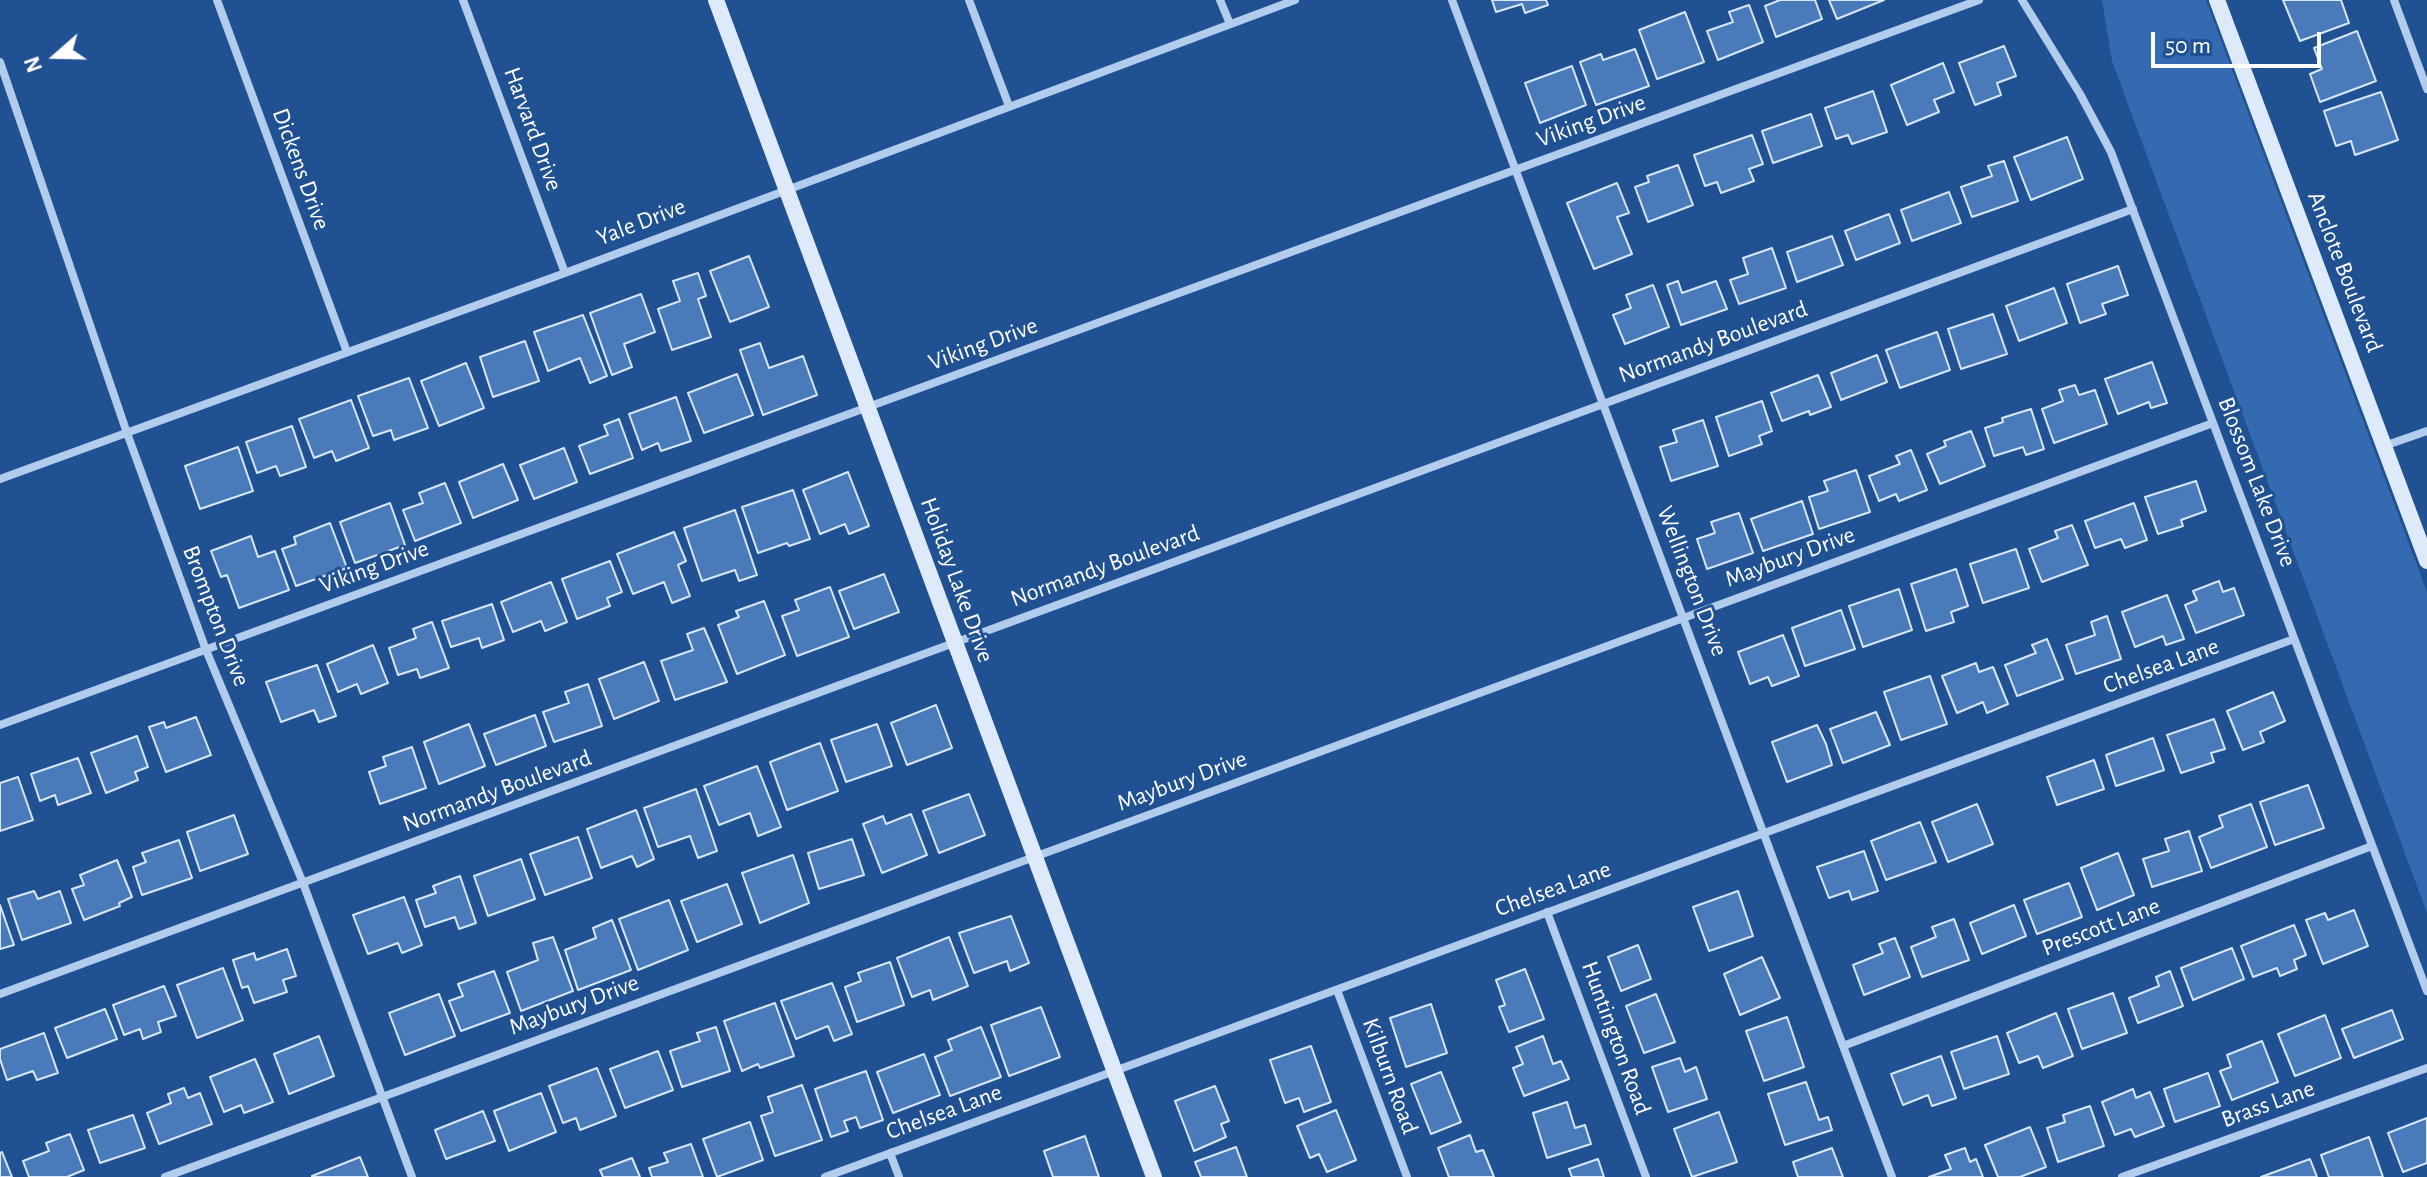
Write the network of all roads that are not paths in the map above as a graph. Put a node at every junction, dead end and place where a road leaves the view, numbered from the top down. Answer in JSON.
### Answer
{"nodes":[{"id":1,"x":217,"y":0,"type":"edge"},
{"id":2,"x":463,"y":0,"type":"edge"},
{"id":3,"x":716,"y":0,"type":"edge"},
{"id":4,"x":969,"y":0,"type":"edge"},
{"id":5,"x":1220,"y":0,"type":"edge"},
{"id":6,"x":1295,"y":0,"type":"edge"},
{"id":7,"x":1452,"y":0,"type":"edge"},
{"id":8,"x":1979,"y":0,"type":"edge"},
{"id":9,"x":2022,"y":0,"type":"edge"},
{"id":10,"x":2217,"y":0,"type":"edge"},
{"id":11,"x":2394,"y":0,"type":"edge"},
{"id":12,"x":1230,"y":24,"type":"junction"},
{"id":13,"x":0,"y":62,"type":"edge"},
{"id":14,"x":2427,"y":89,"type":"edge"},
{"id":15,"x":1009,"y":106,"type":"junction"},
{"id":16,"x":1516,"y":170,"type":"junction"},
{"id":17,"x":786,"y":188,"type":"junction"},
{"id":18,"x":2133,"y":209,"type":"junction"},
{"id":19,"x":565,"y":273,"type":"junction"},
{"id":20,"x":347,"y":352,"type":"junction"},
{"id":21,"x":1604,"y":404,"type":"junction"},
{"id":22,"x":867,"y":408,"type":"junction"},
{"id":23,"x":2213,"y":423,"type":"junction"},
{"id":24,"x":2427,"y":431,"type":"edge"},
{"id":25,"x":127,"y":433,"type":"junction"},
{"id":26,"x":2384,"y":446,"type":"junction"},
{"id":27,"x":0,"y":479,"type":"edge"},
{"id":28,"x":2427,"y":561,"type":"edge"},
{"id":29,"x":1684,"y":618,"type":"junction"},
{"id":30,"x":2294,"y":639,"type":"junction"},
{"id":31,"x":955,"y":643,"type":"junction"},
{"id":32,"x":206,"y":650,"type":"junction"},
{"id":33,"x":0,"y":725,"type":"edge"},
{"id":34,"x":1764,"y":833,"type":"junction"},
{"id":35,"x":2372,"y":846,"type":"junction"},
{"id":36,"x":1035,"y":857,"type":"junction"},
{"id":37,"x":303,"y":883,"type":"junction"},
{"id":38,"x":1547,"y":912,"type":"junction"},
{"id":39,"x":1337,"y":990,"type":"junction"},
{"id":40,"x":2427,"y":991,"type":"edge"},
{"id":41,"x":0,"y":994,"type":"edge"},
{"id":42,"x":1843,"y":1046,"type":"junction"},
{"id":43,"x":2427,"y":1068,"type":"edge"},
{"id":44,"x":1114,"y":1071,"type":"junction"},
{"id":45,"x":383,"y":1097,"type":"junction"},
{"id":46,"x":890,"y":1153,"type":"junction"},
{"id":47,"x":165,"y":1177,"type":"edge"},
{"id":48,"x":412,"y":1177,"type":"edge"},
{"id":49,"x":825,"y":1177,"type":"edge"},
{"id":50,"x":899,"y":1177,"type":"edge"},
{"id":51,"x":1154,"y":1177,"type":"edge"},
{"id":52,"x":1407,"y":1177,"type":"edge"},
{"id":53,"x":1646,"y":1177,"type":"edge"},
{"id":54,"x":1892,"y":1177,"type":"edge"},
{"id":55,"x":2122,"y":1177,"type":"edge"}],
"edges":[{"from":1,"to":20,"type":"street","name":"Dickens Drive"},
{"from":2,"to":19,"type":"street","name":"Harvard Drive"},
{"from":3,"to":17,"type":"street","name":"Holiday Lake Drive"},
{"from":4,"to":15,"type":"street"},
{"from":5,"to":12,"type":"street"},
{"from":6,"to":12,"type":"street","name":"Yale Drive"},
{"from":7,"to":16,"type":"street","name":"Wellington Drive"},
{"from":8,"to":16,"type":"street","name":"Viking Drive"},
{"from":9,"to":18,"type":"street","name":"Blossom Lake Drive"},
{"from":10,"to":26,"type":"street","name":"Anclote Boulevard"},
{"from":11,"to":14,"type":"street"},
{"from":12,"to":15,"type":"street","name":"Yale Drive"},
{"from":13,"to":25,"type":"street","name":"Brompton Drive"},
{"from":15,"to":17,"type":"street","name":"Yale Drive"},
{"from":16,"to":21,"type":"street","name":"Wellington Drive"},
{"from":16,"to":22,"type":"street","name":"Viking Drive"},
{"from":17,"to":19,"type":"street","name":"Yale Drive"},
{"from":17,"to":22,"type":"street","name":"Holiday Lake Drive"},
{"from":18,"to":21,"type":"street","name":"Normandy Boulevard"},
{"from":18,"to":23,"type":"street","name":"Blossom Lake Drive"},
{"from":19,"to":20,"type":"street","name":"Yale Drive"},
{"from":20,"to":25,"type":"street","name":"Yale Drive"},
{"from":21,"to":29,"type":"street","name":"Wellington Drive"},
{"from":21,"to":31,"type":"street","name":"Normandy Boulevard"},
{"from":22,"to":31,"type":"street","name":"Holiday Lake Drive"},
{"from":22,"to":32,"type":"street","name":"Viking Drive"},
{"from":23,"to":29,"type":"street","name":"Maybury Drive"},
{"from":23,"to":30,"type":"street","name":"Blossom Lake Drive"},
{"from":24,"to":26,"type":"street"},
{"from":25,"to":27,"type":"street","name":"Yale Drive"},
{"from":25,"to":32,"type":"street","name":"Brompton Drive"},
{"from":26,"to":28,"type":"street","name":"Anclote Boulevard"},
{"from":29,"to":34,"type":"street","name":"Wellington Drive"},
{"from":29,"to":36,"type":"street","name":"Maybury Drive"},
{"from":30,"to":34,"type":"street","name":"Chelsea Lane"},
{"from":30,"to":35,"type":"street","name":"Blossom Lake Drive"},
{"from":31,"to":36,"type":"street","name":"Holiday Lake Drive"},
{"from":31,"to":37,"type":"street","name":"Normandy Boulevard"},
{"from":32,"to":33,"type":"street","name":"Viking Drive"},
{"from":32,"to":37,"type":"street","name":"Brompton Drive"},
{"from":34,"to":38,"type":"street","name":"Chelsea Lane"},
{"from":34,"to":42,"type":"street","name":"Wellington Drive"},
{"from":35,"to":40,"type":"street","name":"Blossom Lake Drive"},
{"from":35,"to":42,"type":"street","name":"Prescott Lane"},
{"from":36,"to":44,"type":"street","name":"Holiday Lake Drive"},
{"from":36,"to":45,"type":"street","name":"Maybury Drive"},
{"from":37,"to":41,"type":"street","name":"Normandy Boulevard"},
{"from":37,"to":45,"type":"street","name":"Brompton Drive"},
{"from":38,"to":39,"type":"street","name":"Chelsea Lane"},
{"from":38,"to":53,"type":"street","name":"Huntington Road"},
{"from":39,"to":44,"type":"street","name":"Chelsea Lane"},
{"from":39,"to":52,"type":"street","name":"Kilburn Road"},
{"from":42,"to":54,"type":"street","name":"Wellington Drive"},
{"from":43,"to":55,"type":"street","name":"Brass Lane"},
{"from":44,"to":46,"type":"street","name":"Chelsea Lane"},
{"from":44,"to":51,"type":"street","name":"Holiday Lake Drive"},
{"from":45,"to":47,"type":"street","name":"Maybury Drive"},
{"from":45,"to":48,"type":"street","name":"Brompton Drive"},
{"from":46,"to":49,"type":"street","name":"Chelsea Lane"},
{"from":46,"to":50,"type":"street"}]}
